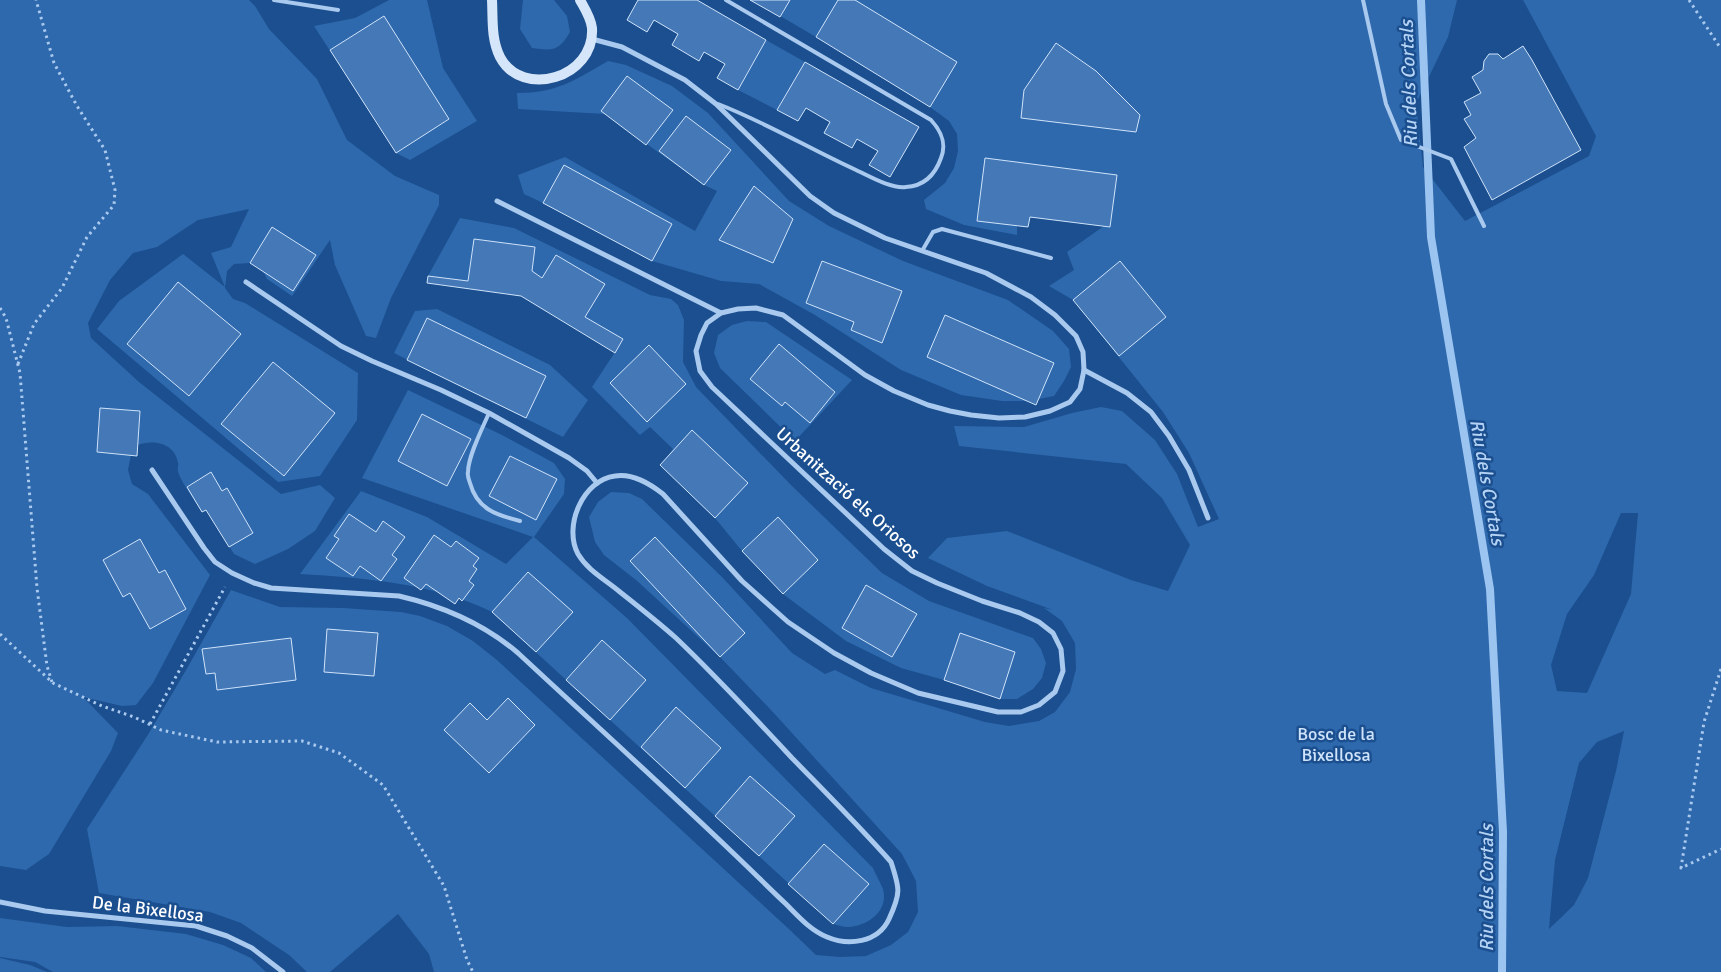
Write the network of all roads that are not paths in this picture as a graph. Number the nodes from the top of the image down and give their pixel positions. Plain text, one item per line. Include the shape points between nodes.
1 (274, 0) edge
2 (492, 0) edge
3 (580, 0) edge
4 (726, 0) edge
5 (1363, 0) edge
6 (338, 10) dead end
7 (592, 39) junction
8 (716, 104) junction
9 (497, 201) dead end
10 (1484, 226) dead end
11 (922, 251) junction
12 (1051, 258) dead end
13 (246, 282) dead end
14 (721, 313) junction
15 (1084, 370) junction
16 (489, 413) junction
17 (152, 470) dead end
18 (597, 483) junction
19 (1208, 518) dead end
20 (520, 521) dead end
21 (0, 902) edge
22 (283, 972) edge

1 - 6 lane
2 - 7 main road via 496,47 504,63 518,76 547,79 570,71 581,63
3 - 7 main road via 588,13
4 - 8 lane via 931,120 940,130 944,145 942,157 934,174 921,184 904,188 878,181
5 - 10 lane via 1386,104 1401,140 1451,159
7 - 8 street via 622,47 644,58 685,80
8 - 11 street via 810,196 834,213 885,238
9 - 14 street
11 - 12 lane via 933,232 942,229
11 - 15 street via 986,273 1032,297 1076,336 1083,352
13 - 16 street via 341,346
14 - 15 street via 756,308 783,315 865,375 894,391 950,412 1008,418 1050,412 1070,402 1080,388
14 - 18 street, Urbanització els Oriosos via 707,323 696,351 700,371 712,387 884,549 912,571 982,602 1020,613 1053,633 1061,649 1063,671 1055,692 1039,705 1021,712 998,712 918,693 892,682 834,653 788,622 742,581 686,517 651,485 627,476 614,476
15 - 19 street via 1127,393 1151,412 1189,470
16 - 18 street via 569,458
16 - 20 lane via 467,472 473,493 484,507 500,516
17 - 18 street via 204,548 215,562 232,573 271,588 399,596 416,600 454,614 502,640 808,926 840,942 856,942 873,936 886,926 897,902 898,884 891,862 714,676 646,612 594,573 578,554 573,533 575,517 588,492
21 - 22 street, De la Bixellosa via 46,911 196,926 252,948

